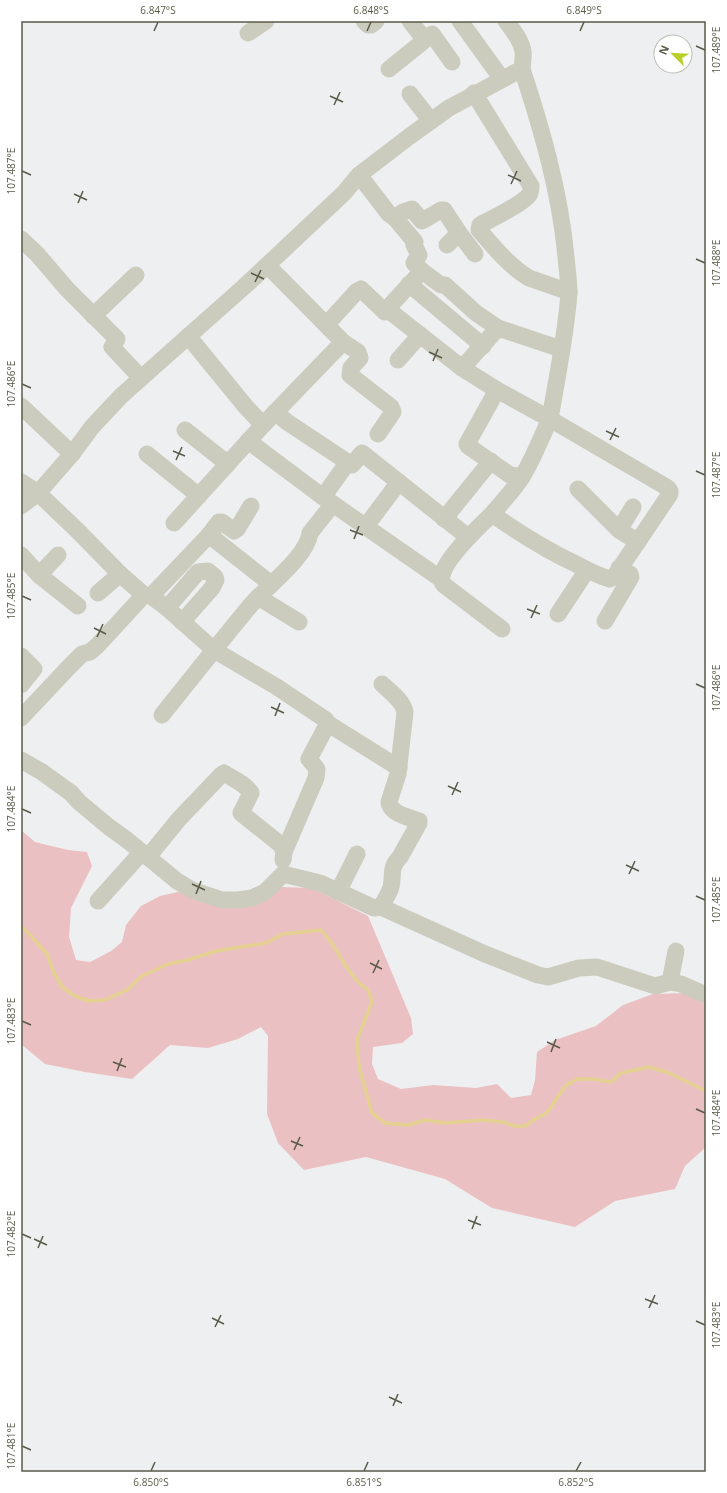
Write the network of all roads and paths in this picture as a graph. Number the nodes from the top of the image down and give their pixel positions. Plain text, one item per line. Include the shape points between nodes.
1 (266, 21) edge
2 (364, 21) edge
3 (376, 21) edge
4 (410, 21) edge
5 (506, 21) edge
6 (465, 23) edge
7 (248, 34) dead end
8 (434, 34) junction
9 (452, 62) dead end
10 (389, 69) dead end
11 (522, 69) junction
12 (502, 79) junction
13 (474, 93) junction
14 (410, 94) dead end
15 (431, 121) junction
16 (359, 175) junction
17 (395, 218) junction
18 (459, 234) junction
19 (21, 239) edge
20 (447, 245) dead end
21 (475, 254) dead end
22 (266, 265) junction
23 (422, 271) junction
24 (136, 276) dead end
25 (409, 284) junction
26 (569, 292) junction
27 (387, 309) junction
28 (94, 316) junction
29 (327, 324) junction
30 (498, 328) junction
31 (420, 335) junction
32 (188, 336) junction
33 (343, 342) junction
34 (483, 346) junction
35 (562, 349) junction
36 (398, 360) dead end
37 (462, 368) junction
38 (141, 378) junction
39 (497, 390) junction
40 (21, 406) edge
41 (276, 412) junction
42 (550, 419) junction
43 (263, 425) junction
44 (185, 430) dead end
45 (378, 434) dead end
46 (248, 442) junction
47 (72, 454) junction
48 (147, 454) dead end
49 (491, 461) junction
50 (348, 462) junction
51 (228, 464) junction
52 (522, 477) junction
53 (21, 482) edge
54 (400, 482) junction
55 (578, 489) dead end
56 (38, 493) junction
57 (199, 496) junction
58 (328, 501) junction
59 (21, 506) edge
60 (251, 506) dead end
61 (633, 507) dead end
62 (492, 514) junction
63 (444, 519) junction
64 (174, 522) dead end
65 (366, 526) junction
66 (619, 530) junction
67 (209, 535) junction
68 (468, 537) junction
69 (638, 542) junction
70 (21, 555) edge
71 (58, 555) dead end
72 (619, 568) junction
73 (587, 570) junction
74 (120, 574) junction
75 (40, 575) junction
76 (441, 579) junction
77 (271, 584) junction
78 (98, 593) dead end
79 (148, 595) junction
80 (258, 597) junction
81 (78, 606) dead end
82 (167, 608) junction
83 (558, 614) dead end
84 (605, 621) dead end
85 (182, 622) junction
86 (299, 622) dead end
87 (502, 629) dead end
88 (214, 650) junction
89 (21, 656) edge
90 (382, 684) dead end
91 (21, 685) edge
92 (162, 715) dead end
93 (21, 718) edge
94 (327, 723) junction
95 (21, 760) edge
96 (399, 768) junction
97 (284, 852) junction
98 (145, 854) junction
99 (357, 854) dead end
100 (282, 874) junction
101 (338, 892) junction
102 (98, 901) dead end
103 (381, 907) junction
104 (676, 951) dead end
105 (670, 982) junction
106 (706, 995) edge

1 - 7 street
2 - 3 street via 368,25
4 - 8 street
5 - 11 street via 522,46
6 - 12 street
8 - 9 street
8 - 10 street
11 - 12 street
11 - 26 street via 554,179 563,225
12 - 13 street
13 - 15 street
13 - 26 street via 532,189 523,200 480,225 479,230 504,258 523,274
14 - 15 street
15 - 16 street
16 - 17 street via 389,214
16 - 22 street via 344,193
17 - 18 street via 412,209 422,222 444,210
17 - 23 street via 416,242 414,245 419,255 414,263
18 - 20 street
18 - 21 street
19 - 28 street
22 - 29 street
22 - 32 street
23 - 25 street
23 - 30 street via 441,285 445,284 476,313
24 - 28 street
25 - 27 street
25 - 34 street
26 - 35 street
27 - 29 street via 385,312 361,289
27 - 31 street
28 - 38 street via 117,340 112,347
29 - 33 street
30 - 34 street
30 - 35 street
31 - 36 street
31 - 37 street
32 - 38 street
32 - 43 street
33 - 41 street
33 - 45 street via 360,354 360,358 351,368 350,375 393,412
34 - 37 street
35 - 42 street
37 - 39 street
38 - 47 street via 92,427
39 - 42 street
39 - 49 street via 467,444
40 - 47 street
41 - 43 street
41 - 50 street
42 - 52 street
42 - 69 street via 669,489 670,494
43 - 46 street
44 - 51 street
46 - 51 street
46 - 58 street
47 - 56 street
48 - 57 street
49 - 52 street via 510,475
49 - 63 street
50 - 54 street via 352,465 362,453
50 - 58 street
51 - 57 street
52 - 62 street
53 - 56 street
54 - 63 street
54 - 65 street
55 - 66 street
56 - 59 street
56 - 74 street
57 - 64 street
58 - 65 street
58 - 77 street via 305,546 284,573
60 - 67 street via 237,529 234,531 218,522
61 - 66 street
62 - 68 street
62 - 73 street via 520,534
63 - 68 street
65 - 76 street
66 - 69 street
67 - 77 street
67 - 79 street
68 - 76 street via 447,563
69 - 72 street
70 - 75 street
71 - 75 street
72 - 73 street via 610,579
72 - 84 street via 630,574 630,577
73 - 83 street
74 - 78 street
74 - 79 street
75 - 81 street
76 - 87 street via 444,585
77 - 80 street
79 - 82 street
79 - 93 street via 98,646 82,654
80 - 86 street
80 - 88 street
82 - 85 street
82 - 85 street via 198,572 208,571 215,577 212,588
85 - 88 street
88 - 92 street
88 - 94 street via 277,687
89 - 91 street via 34,669
90 - 96 street via 404,707
94 - 96 street
94 - 97 street via 309,759 317,769 316,778
95 - 98 street via 71,793
96 - 103 street via 390,806 392,810 419,823 395,862 391,888
97 - 98 street via 281,845 242,814 250,792 238,781 224,774
97 - 100 street
98 - 100 street via 182,885 222,900 238,900 265,892
98 - 102 street
99 - 101 street
100 - 101 street via 320,883
101 - 103 street via 374,908
103 - 105 street via 538,975 548,977 597,966 654,986
104 - 105 street
105 - 106 street

